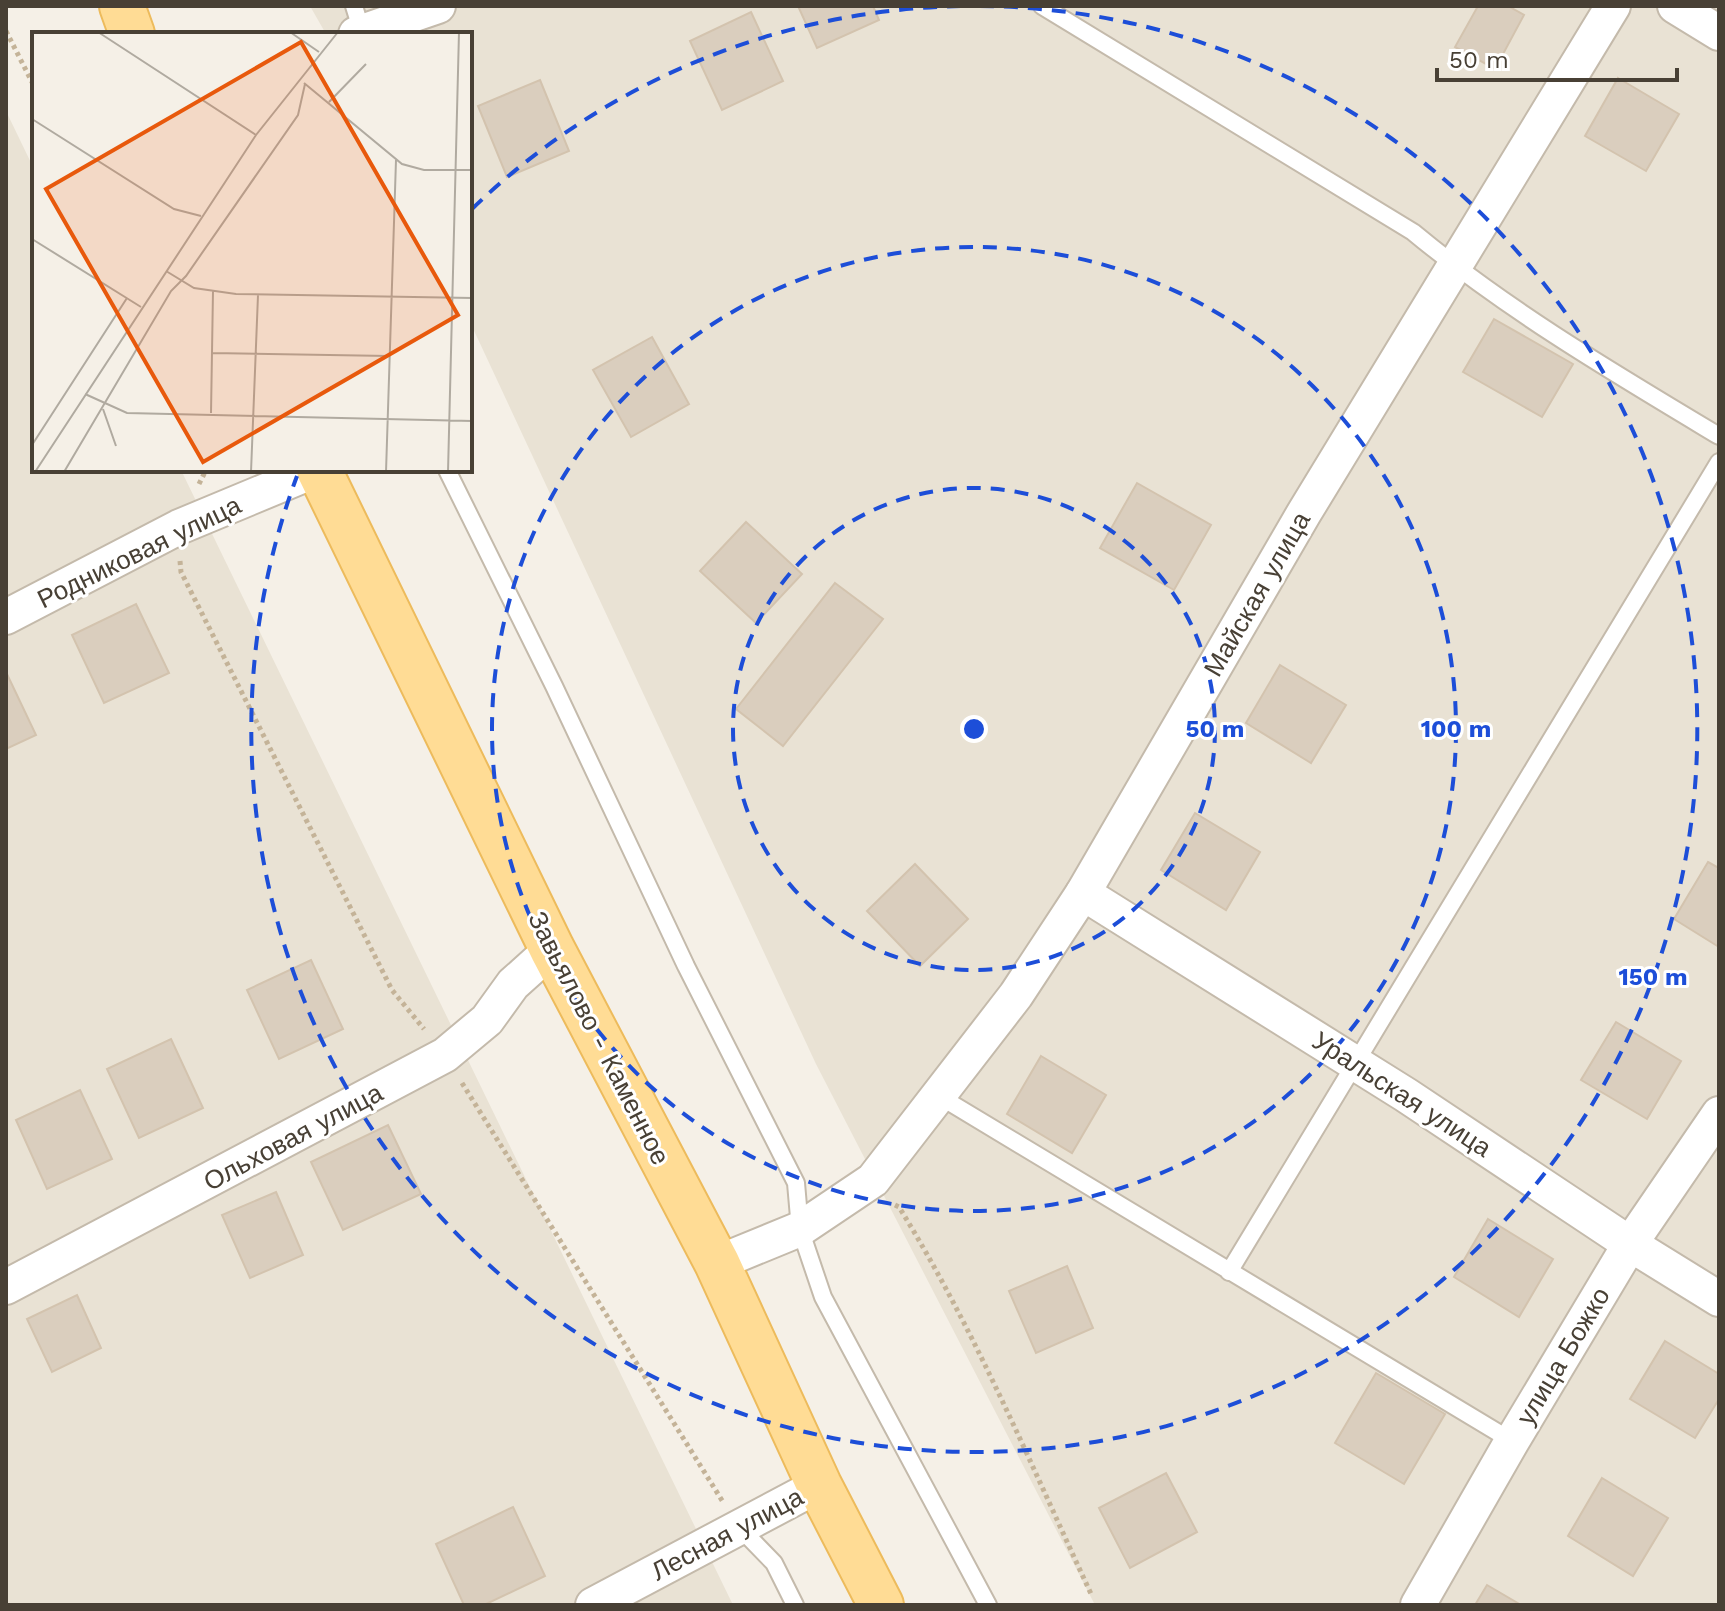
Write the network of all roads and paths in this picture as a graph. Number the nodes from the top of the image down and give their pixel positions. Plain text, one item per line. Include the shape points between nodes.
1 (122, 6) edge
2 (438, 6) edge
3 (1042, 6) edge
4 (1613, 6) edge
5 (1675, 6) edge
6 (357, 24) edge
7 (6, 31) edge
8 (131, 32) edge
9 (1719, 33) edge
10 (32, 82) edge
11 (1454, 266) junction
12 (1719, 436) edge
13 (1719, 462) edge
14 (205, 472) edge
15 (313, 472) edge
16 (319, 472) edge
17 (448, 472) edge
18 (179, 527) junction
19 (6, 617) edge
20 (1083, 893) junction
21 (552, 949) junction
22 (445, 1055) junction
23 (1357, 1064) junction
24 (939, 1096) junction
25 (1719, 1114) edge
26 (864, 1186) junction
27 (800, 1229) junction
28 (1630, 1244) junction
29 (717, 1263) junction
30 (1229, 1272) junction
31 (6, 1287) edge
32 (1719, 1299) edge
33 (1512, 1441) junction
34 (819, 1485) junction
35 (739, 1527) junction
36 (1092, 1596) dead end
37 (593, 1605) edge
38 (795, 1605) edge
39 (881, 1605) edge
40 (988, 1605) edge
41 (1418, 1605) edge

1 - 8 main road
2 - 6 street
3 - 11 lane via 1413,232
4 - 11 street, Майская улица
5 - 9 street
7 - 10 path
11 - 12 lane
11 - 20 street, Майская улица
13 - 23 lane
14 - 18 path
15 - 18 street, Родниковая улица
16 - 21 main road, Завьялово - Каменное
17 - 27 lane via 796,1183
18 - 19 street, Родниковая улица
18 - 22 path via 181,572 216,642 392,990
20 - 23 street, Уральская улица
20 - 24 street, Майская улица via 1016,995
21 - 22 street, Ольховая улица via 513,984 487,1020
21 - 29 main road, Завьялово - Каменное
22 - 31 street, Ольховая улица
22 - 35 path
23 - 28 street, Уральская улица
23 - 30 lane
24 - 26 street, Майская улица
24 - 30 lane
25 - 28 street, улица Божко
26 - 27 street, Майская улица
26 - 36 path via 899,1207 928,1255 976,1345
27 - 29 street, Майская улица
27 - 40 lane via 823,1297
28 - 32 street, Уральская улица
28 - 33 street, улица Божко
29 - 34 main road, Завьялово - Каменное
30 - 33 lane
33 - 41 street, улица Божко
34 - 35 street, Лесная улица
34 - 39 main road, Завьялово - Каменное
35 - 37 street, Лесная улица
35 - 38 lane via 774,1563

